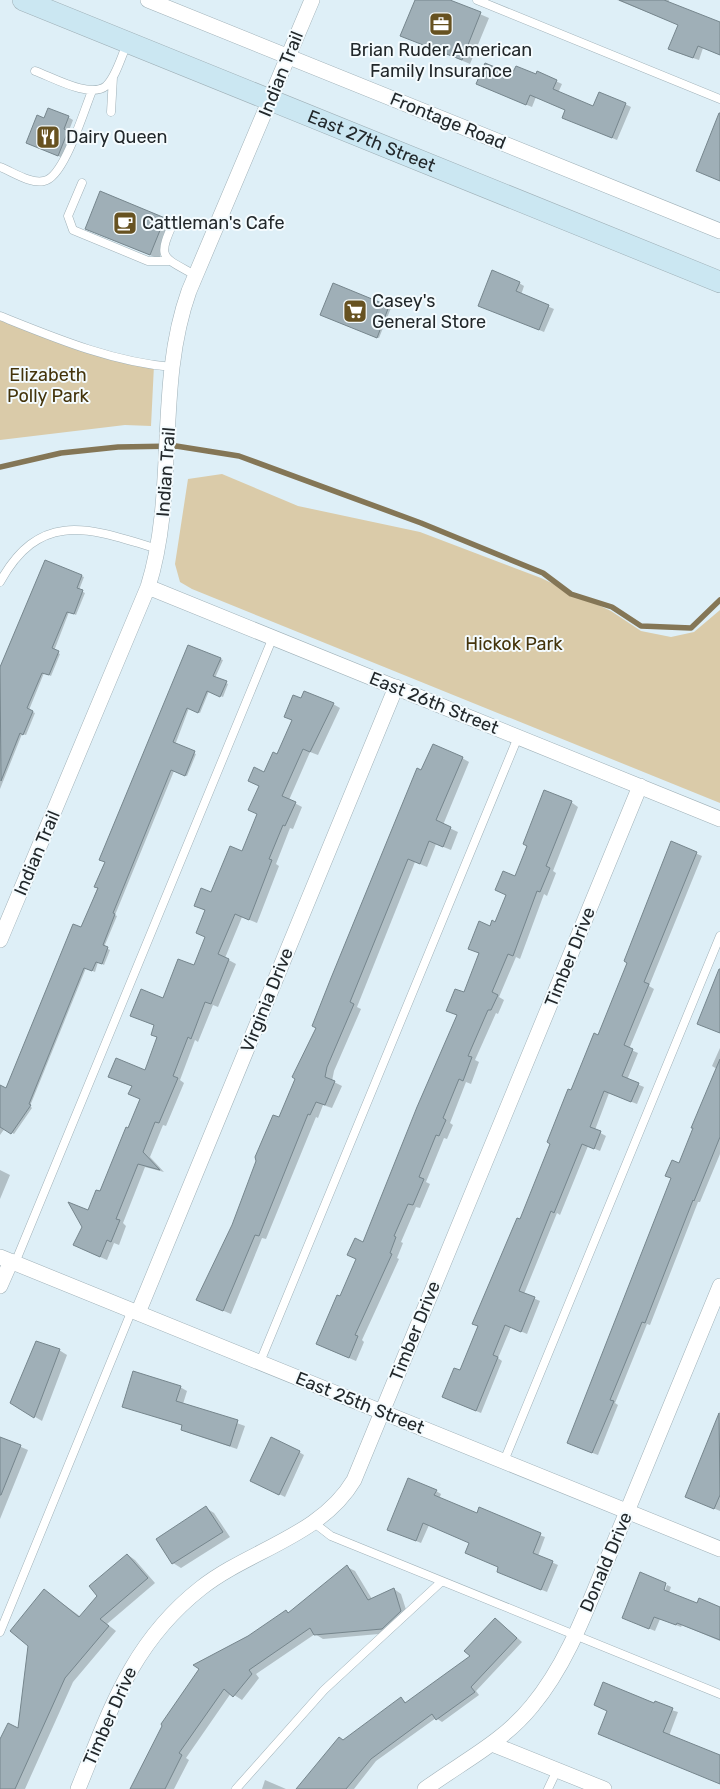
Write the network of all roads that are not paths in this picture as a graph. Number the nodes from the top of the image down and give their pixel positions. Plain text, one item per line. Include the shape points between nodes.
1 (23, 0) edge
2 (148, 0) edge
3 (312, 0) edge
4 (477, 0) edge
5 (128, 42) junction
6 (288, 57) junction
7 (35, 71) dead end
8 (113, 74) junction
9 (92, 91) junction
10 (720, 99) edge
11 (271, 100) junction
12 (111, 112) dead end
13 (0, 167) edge
14 (82, 184) dead end
15 (174, 221) dead end
16 (720, 232) edge
17 (170, 261) junction
18 (195, 275) junction
19 (720, 282) edge
20 (0, 316) edge
21 (172, 367) junction
22 (158, 549) junction
23 (0, 582) edge
24 (148, 587) junction
25 (272, 637) junction
26 (396, 688) junction
27 (518, 737) junction
28 (640, 786) junction
29 (720, 819) edge
30 (720, 936) edge
31 (0, 940) edge
32 (9, 1260) edge
33 (0, 1286) edge
34 (720, 1286) edge
35 (135, 1311) junction
36 (260, 1362) junction
37 (382, 1412) junction
38 (504, 1461) junction
39 (627, 1511) junction
40 (312, 1522) junction
41 (720, 1549) edge
42 (441, 1582) junction
43 (0, 1632) edge
44 (575, 1634) junction
45 (720, 1694) edge
46 (492, 1744) junction
47 (556, 1770) junction
48 (78, 1789) edge
49 (236, 1789) edge
50 (425, 1789) edge
51 (548, 1789) edge
52 (604, 1789) edge

1 - 5 main road, East 27th Street
2 - 6 street, Frontage Road
3 - 6 street, Indian Trail
4 - 10 lane
5 - 8 lane
5 - 11 main road, East 27th Street
6 - 11 street, Indian Trail
6 - 16 street, Frontage Road
7 - 9 lane
8 - 9 lane via 105,87
8 - 12 lane
9 - 13 lane via 61,167 52,178 43,182 33,181
11 - 18 street, Indian Trail
11 - 19 main road, East 27th Street
14 - 17 lane via 68,216 73,230 148,261
15 - 17 lane via 162,247
17 - 18 lane
18 - 21 street, Indian Trail via 178,323
20 - 21 lane via 103,354 142,364
21 - 22 street, Indian Trail
22 - 23 lane via 94,531 63,530 28,545
22 - 24 street, Indian Trail
24 - 25 street, East 26th Street
24 - 31 street, Indian Trail
25 - 26 street, East 26th Street
25 - 32 lane
26 - 27 street, East 26th Street
26 - 35 street, Virginia Drive
27 - 28 street, East 26th Street
27 - 36 lane
28 - 29 street, East 26th Street
28 - 37 street, Timber Drive
30 - 38 lane
32 - 33 street
32 - 35 street, East 25th Street
34 - 39 street, Donald Drive
35 - 36 street, East 25th Street
35 - 43 lane
36 - 37 street, East 25th Street
37 - 38 street, East 25th Street
37 - 40 street, Timber Drive via 346,1493
38 - 39 street, East 25th Street
39 - 41 street, East 25th Street
39 - 44 street, Donald Drive
40 - 42 lane via 330,1536
40 - 48 street, Timber Drive via 202,1587 176,1610 124,1678
42 - 44 lane
42 - 49 lane via 324,1690
44 - 45 lane
44 - 46 street, Donald Drive via 560,1667 542,1693
46 - 47 street
46 - 50 street, Donald Drive
47 - 51 lane
47 - 52 street

